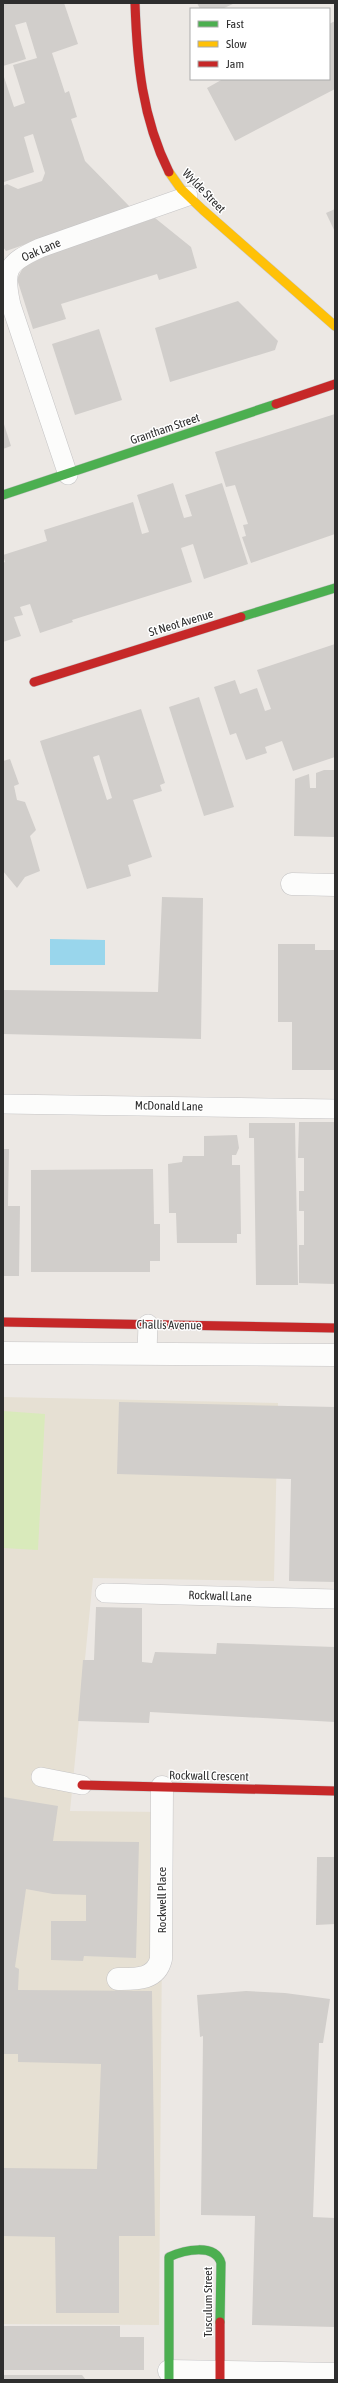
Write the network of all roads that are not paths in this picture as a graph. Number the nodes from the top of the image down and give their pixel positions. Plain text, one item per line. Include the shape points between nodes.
1 (135, 3) edge
2 (188, 196) junction
3 (335, 326) edge
4 (335, 384) edge
5 (68, 475) junction
6 (3, 495) edge
7 (335, 588) edge
8 (34, 682) dead end
9 (292, 884) dead end
10 (335, 885) edge
11 (3, 1104) edge
12 (335, 1109) edge
13 (3, 1322) edge
14 (148, 1324) junction
15 (335, 1328) edge
16 (147, 1352) junction
17 (3, 1353) edge
18 (335, 1355) edge
19 (105, 1593) dead end
20 (335, 1600) edge
21 (41, 1777) dead end
22 (82, 1785) joint
23 (162, 1787) junction
24 (335, 1791) edge
25 (118, 1979) dead end
26 (335, 2374) edge
27 (169, 2376) edge
28 (220, 2376) edge

1 - 2 street, Wylde Street via 140,91 159,151 171,174
2 - 3 street, Wylde Street
2 - 5 lane, Oak Lane via 40,248 20,257 12,265 6,281 11,305
4 - 5 street, Grantham Street
5 - 6 street, Grantham Street
7 - 8 street, St Neot Avenue
9 - 10 street
11 - 12 lane, McDonald Lane
13 - 14 street, Challis Avenue
14 - 15 street, Challis Avenue
14 - 16 lane
16 - 17 street
16 - 18 street
19 - 20 lane, Rockwall Lane
21 - 22 lane
22 - 23 street, Rockwall Crescent
23 - 24 street, Rockwall Crescent
23 - 25 street, Rockwell Place via 161,1959 159,1967 146,1977
26 - 28 street
27 - 28 street
27 - 28 street, Tusculum Street via 169,2257 181,2251 213,2251 219,2256

